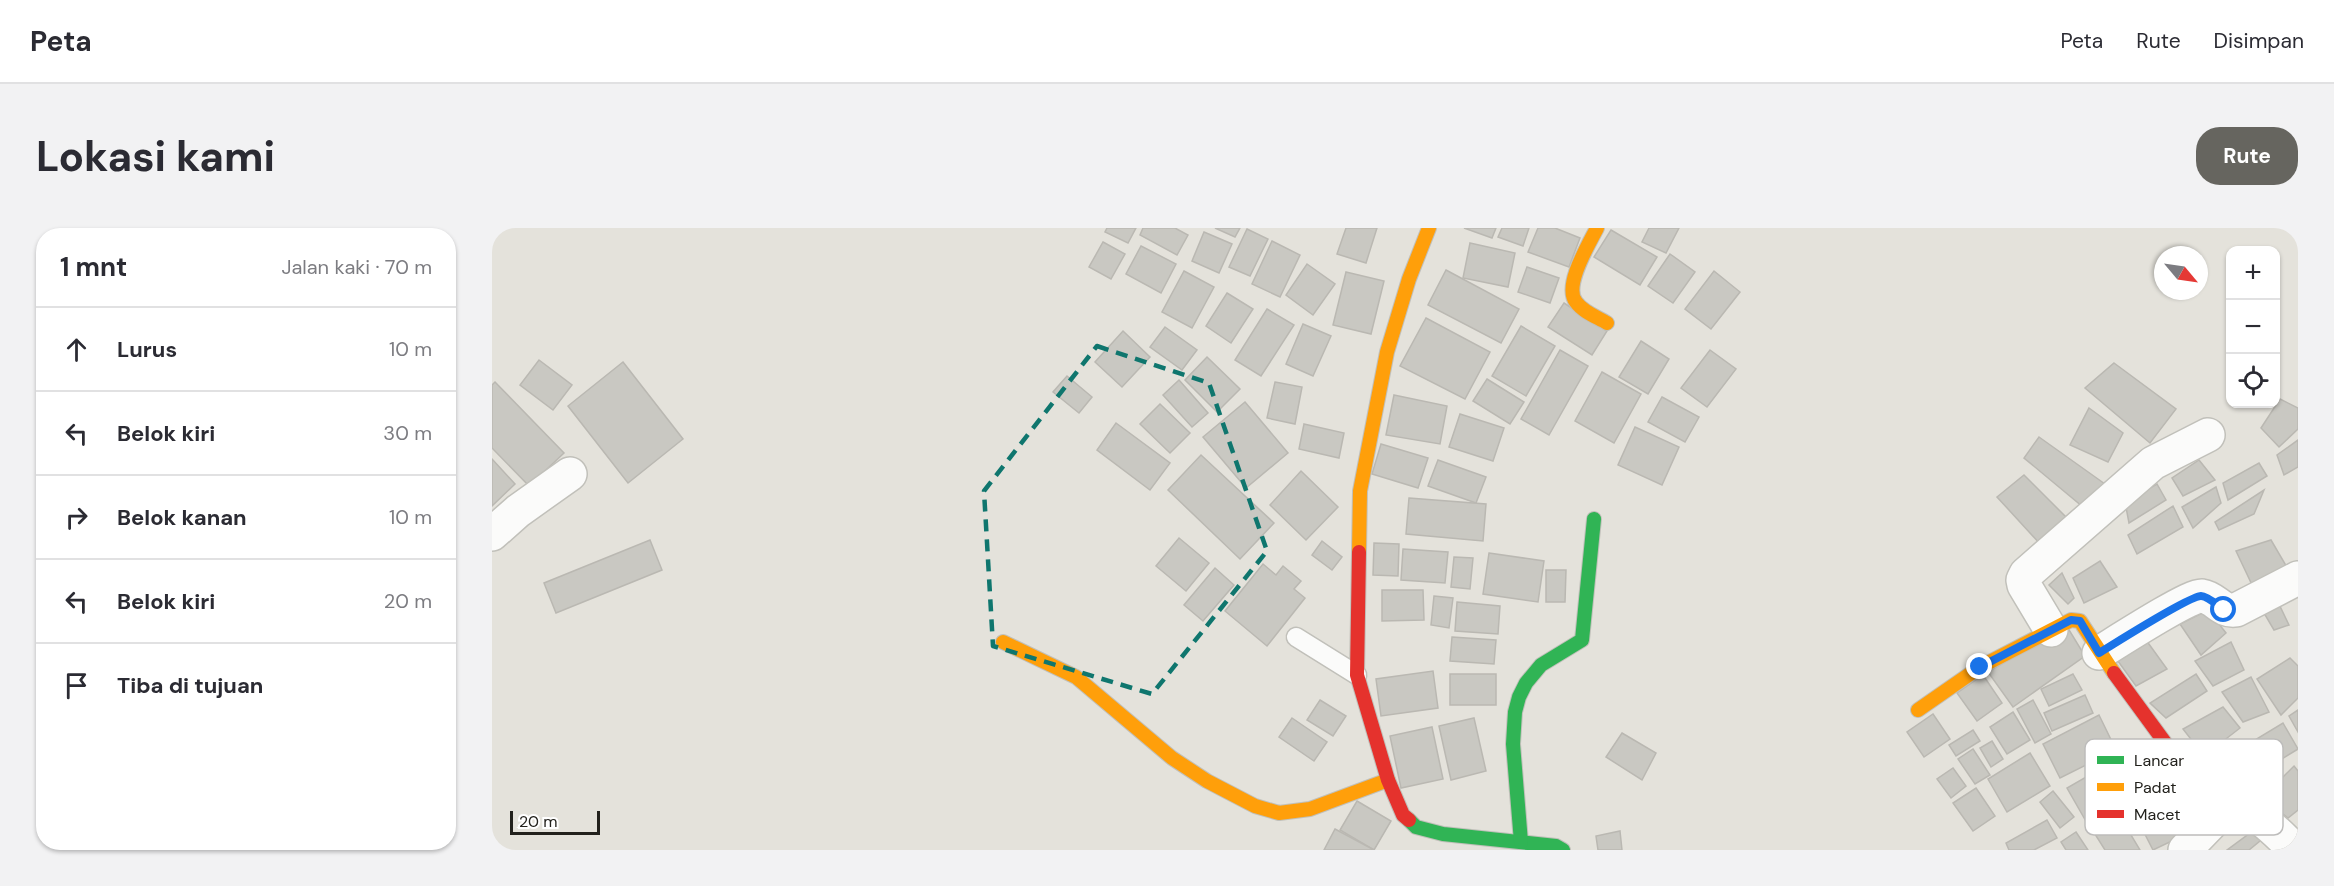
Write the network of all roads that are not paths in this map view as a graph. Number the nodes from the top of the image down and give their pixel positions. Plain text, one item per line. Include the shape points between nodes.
1 (1429, 228) edge
2 (1597, 228) edge
3 (1607, 323) dead end
4 (2208, 435) dead end
5 (570, 474) dead end
6 (1594, 519) dead end
7 (492, 534) edge
8 (2298, 578) edge
9 (2051, 630) junction
10 (1296, 637) dead end
11 (1003, 642) dead end
12 (2099, 653) junction
13 (1357, 675) junction
14 (1918, 710) dead end
15 (2162, 739) edge
16 (1388, 780) junction
17 (2200, 835) edge
18 (2278, 835) edge
19 (1521, 842) junction
20 (1563, 850) edge
21 (2185, 850) edge
22 (2295, 850) edge

1 - 13 street via 1387,352 1360,491
2 - 3 street via 1572,289 1579,305
4 - 9 street via 2153,462 2026,574 2024,585
5 - 7 street
6 - 19 street via 1582,640 1534,672 1515,712 1512,750
8 - 12 street via 2236,610 2224,610 2198,596
9 - 12 street via 2071,620 2080,621
9 - 14 street via 1980,667
10 - 13 lane
11 - 16 street via 1076,677 1172,758 1255,806 1279,813 1310,809
12 - 15 street
13 - 16 street
16 - 19 street via 1403,815 1416,827 1443,834
17 - 21 street
18 - 22 street
19 - 20 street

